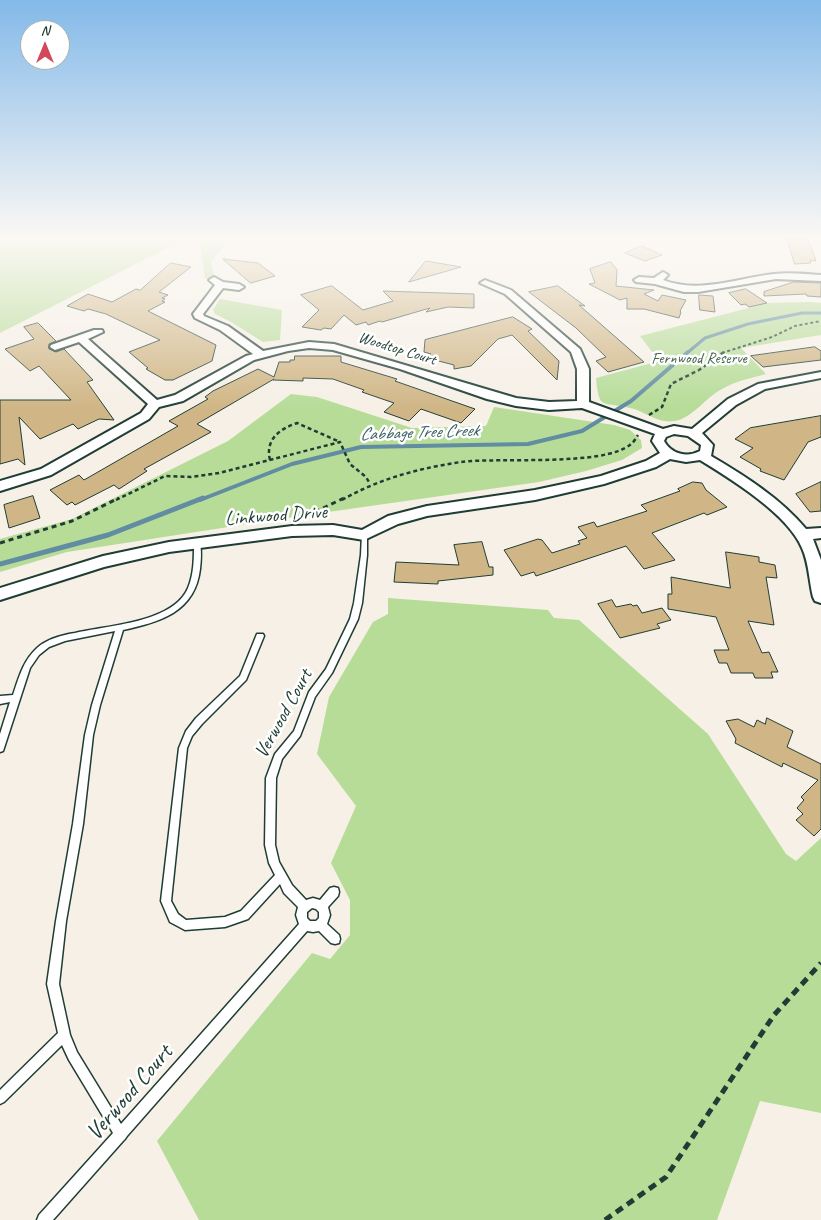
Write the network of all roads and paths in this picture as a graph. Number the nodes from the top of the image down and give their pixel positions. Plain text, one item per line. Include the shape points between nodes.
1 (209, 295) edge
2 (511, 295) edge
3 (821, 321) edge
4 (98, 332) dead end
5 (80, 338) junction
6 (55, 347) dead end
7 (260, 354) junction
8 (821, 375) edge
9 (155, 404) junction
10 (583, 404) junction
11 (604, 411) joint
12 (646, 416) dead end
13 (625, 418) joint
14 (636, 432) dead end
15 (663, 433) junction
16 (694, 433) junction
17 (341, 444) junction
18 (669, 454) junction
19 (702, 456) junction
20 (270, 460) junction
21 (370, 484) junction
22 (0, 486) edge
23 (302, 517) dead end
24 (821, 533) edge
25 (803, 535) junction
26 (364, 536) junction
27 (0, 542) edge
28 (198, 543) junction
29 (0, 594) edge
30 (821, 597) edge
31 (120, 628) junction
32 (260, 636) dead end
33 (16, 698) junction
34 (0, 700) edge
35 (0, 748) edge
36 (280, 877) junction
37 (334, 892) dead end
38 (322, 906) junction
39 (305, 907) junction
40 (320, 924) junction
41 (305, 925) junction
42 (335, 939) dead end
43 (821, 963) edge
44 (64, 1035) junction
45 (0, 1098) edge
46 (121, 1135) junction
47 (44, 1220) edge
48 (605, 1220) edge

1 - 7 street via 198,314 200,318 224,328
2 - 10 street via 576,351 583,369
3 - 12 path via 795,326 724,352 671,384 665,407
4 - 5 street
5 - 6 street
5 - 9 street
7 - 9 street, Woodtop Court via 179,398
7 - 10 street, Woodtop Court via 310,345 334,347 491,396 549,406
8 - 16 street via 762,386 732,402
9 - 22 street, Woodtop Court via 145,416 46,472
10 - 11 street, Woodtop Court
11 - 13 street, Woodtop Court
13 - 15 street, Woodtop Court
14 - 21 path via 637,439 631,444 607,453 562,460 481,460 448,464
15 - 16 street via 680,430
15 - 18 street via 658,441
16 - 19 street via 707,444 706,453
17 - 20 path
17 - 20 path via 297,423 272,437 267,454
17 - 21 path via 345,457 369,479
18 - 19 street via 690,458
18 - 26 street via 651,464 604,480 427,512 393,520
19 - 25 street via 741,480
20 - 27 path via 219,473 165,476 72,521
21 - 23 path
24 - 25 street
25 - 30 street via 810,548
26 - 28 street, Linkwood Drive via 333,530 292,531
26 - 36 lane, Verwood Court via 354,619 329,671 312,695 297,734 278,756 271,778 270,845
28 - 29 street, Linkwood Drive via 103,562
28 - 31 lane via 195,577 188,596 169,613
31 - 33 lane via 59,640 41,649 26,667
31 - 44 lane via 91,728 60,921 54,984
32 - 36 lane via 242,678 199,721 183,748 166,901 174,918 185,925 224,922 244,915
33 - 34 lane
33 - 35 lane
36 - 39 lane, Verwood Court
37 - 38 lane
38 - 39 lane via 315,903
38 - 40 lane via 324,917
39 - 41 lane via 301,918
40 - 41 lane
40 - 42 lane
41 - 46 lane, Verwood Court
43 - 48 path via 774,1015 666,1177
44 - 45 lane
44 - 46 lane via 73,1056
46 - 47 lane, Verwood Court

